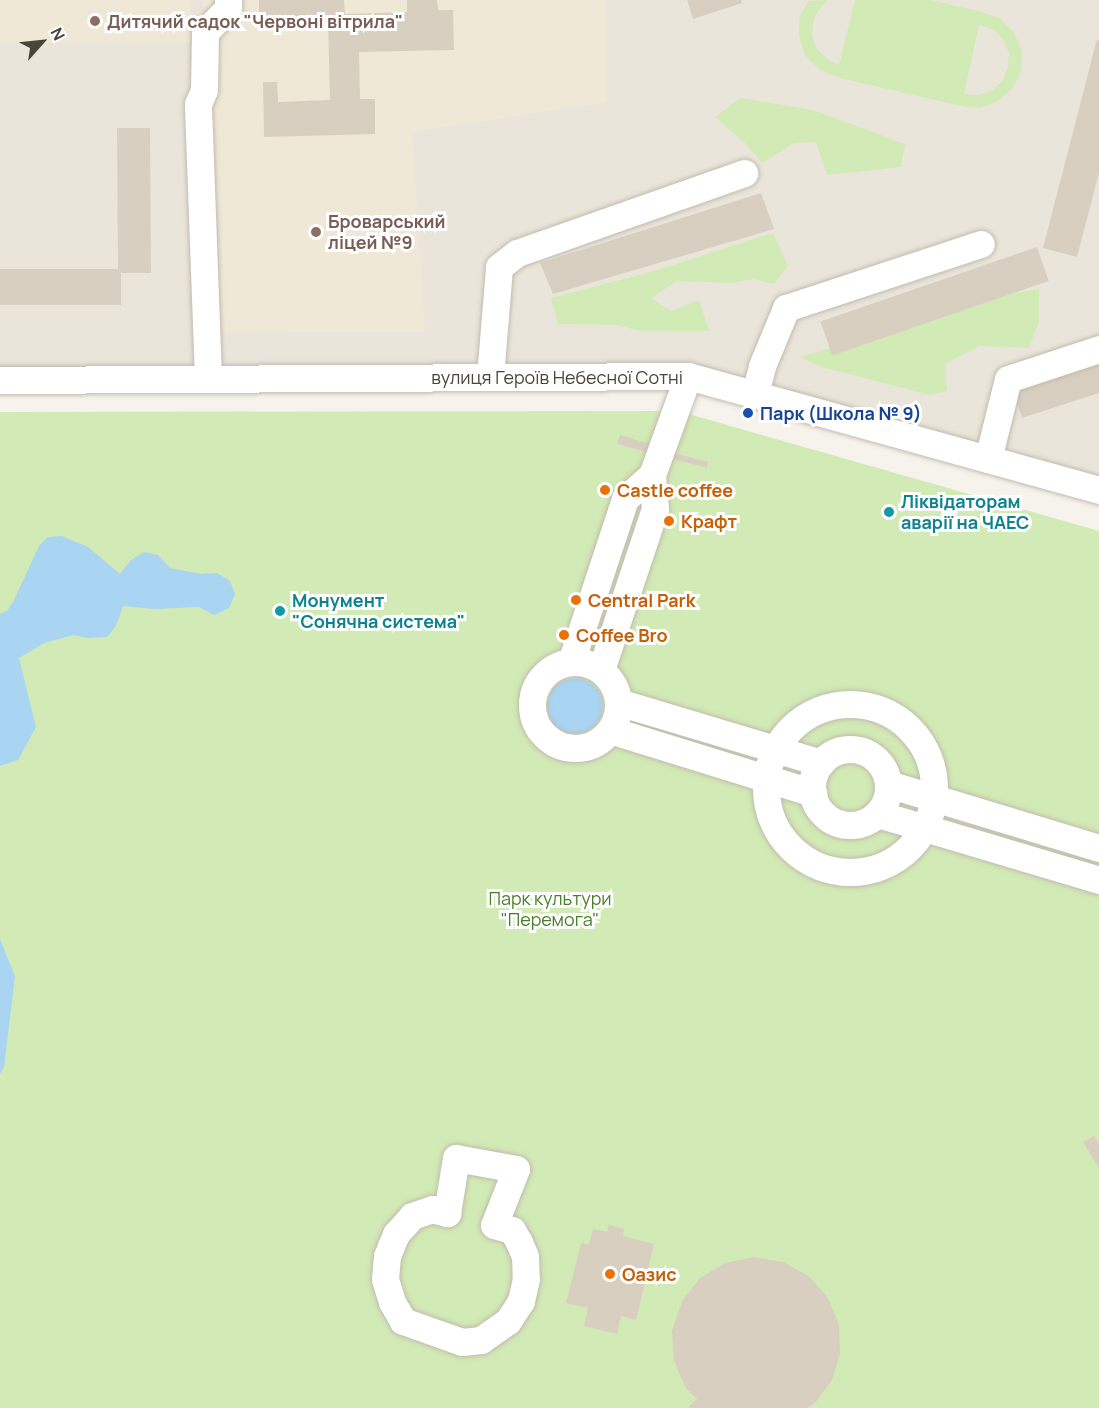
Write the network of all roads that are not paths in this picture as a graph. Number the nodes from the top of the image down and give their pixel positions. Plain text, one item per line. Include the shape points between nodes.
1 (228, 0) edge
2 (744, 173) dead end
3 (981, 244) dead end
4 (1099, 349) edge
5 (688, 376) junction
6 (490, 377) junction
7 (208, 379) junction
8 (0, 380) edge
9 (755, 393) junction
10 (988, 459) junction
11 (651, 475) junction
12 (1099, 490) edge
13 (571, 662) junction
14 (601, 670) junction
15 (618, 702) junction
16 (610, 730) junction
17 (775, 750) junction
18 (821, 763) junction
19 (766, 779) junction
20 (888, 784) junction
21 (813, 793) junction
22 (934, 798) junction
23 (878, 814) junction
24 (925, 828) junction
25 (1099, 848) edge
26 (1099, 880) edge
27 (432, 1209) joint

1 - 7 street via 228,8 205,32 204,90 198,104
2 - 6 street via 517,253 508,260 500,267
3 - 9 street via 786,308
4 - 10 street via 1008,379
5 - 6 street, вулиця Героїв Небесної Сотні
5 - 9 street, вулиця Героїв Небесної Сотні
5 - 11 street
6 - 7 street, вулиця Героїв Небесної Сотні
7 - 8 street, вулиця Героїв Небесної Сотні
9 - 10 street, вулиця Героїв Небесної Сотні
10 - 12 street, вулиця Героїв Небесної Сотні
11 - 13 street via 626,499
11 - 14 street via 655,509
13 - 14 street
13 - 16 street via 548,672 536,688 532,709 540,729 556,744 577,748 598,742
14 - 15 street via 614,686
15 - 16 street via 618,713
15 - 17 street
16 - 19 street
17 - 18 street
17 - 19 street
17 - 22 street via 794,724 818,710 845,703 873,706 898,718 918,737 931,763
18 - 20 street via 844,750 864,752 880,764
18 - 21 street
19 - 21 street
19 - 24 street via 767,805 778,832 798,854 824,868 853,873 882,867 907,851
20 - 22 street
20 - 23 street via 887,799
21 - 23 street via 821,812 841,825 858,825
22 - 24 street
22 - 25 street
23 - 24 street
24 - 26 street
27 - 27 street via 412,1216 387,1256 386,1279 392,1302 403,1321 462,1342 481,1340 508,1321 520,1301 526,1279 525,1256 512,1230 494,1225 516,1169 456,1158 447,1213

